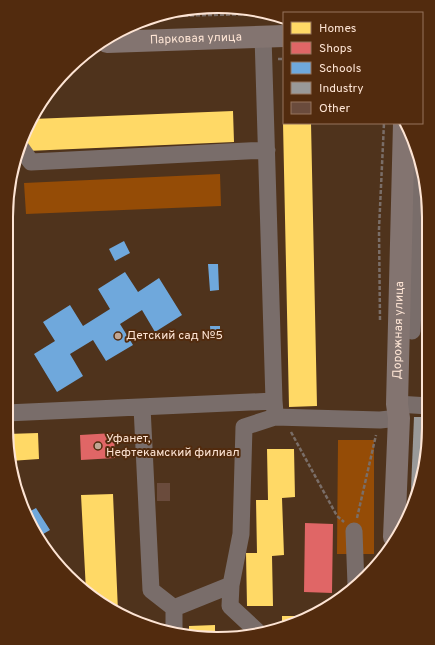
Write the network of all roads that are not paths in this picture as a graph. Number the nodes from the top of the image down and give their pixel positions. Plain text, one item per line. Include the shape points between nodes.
1 (263, 36) junction
2 (283, 36) edge
3 (112, 42) edge
4 (404, 134) edge
5 (267, 150) junction
6 (24, 152) edge
7 (418, 180) edge
8 (405, 329) edge
9 (142, 407) junction
10 (422, 408) edge
11 (275, 409) junction
12 (13, 413) edge
13 (392, 414) junction
14 (354, 531) road end
15 (394, 532) edge
16 (360, 573) edge
17 (231, 585) junction
18 (174, 608) junction
19 (174, 627) edge
20 (253, 629) edge

1 - 2 main road, Парковая улица
1 - 3 main road, Парковая улица
1 - 5 lane
4 - 8 main road, Дорожная улица
5 - 6 lane via 31,162
5 - 11 lane
7 - 8 lane
8 - 13 main road, Дорожная улица
9 - 11 lane
9 - 12 lane
9 - 18 lane via 151,590
10 - 13 lane
11 - 13 lane
11 - 17 lane via 244,427 241,534
13 - 15 main road, Дорожная улица
14 - 16 lane
17 - 18 lane
17 - 20 lane via 230,606
18 - 19 lane

